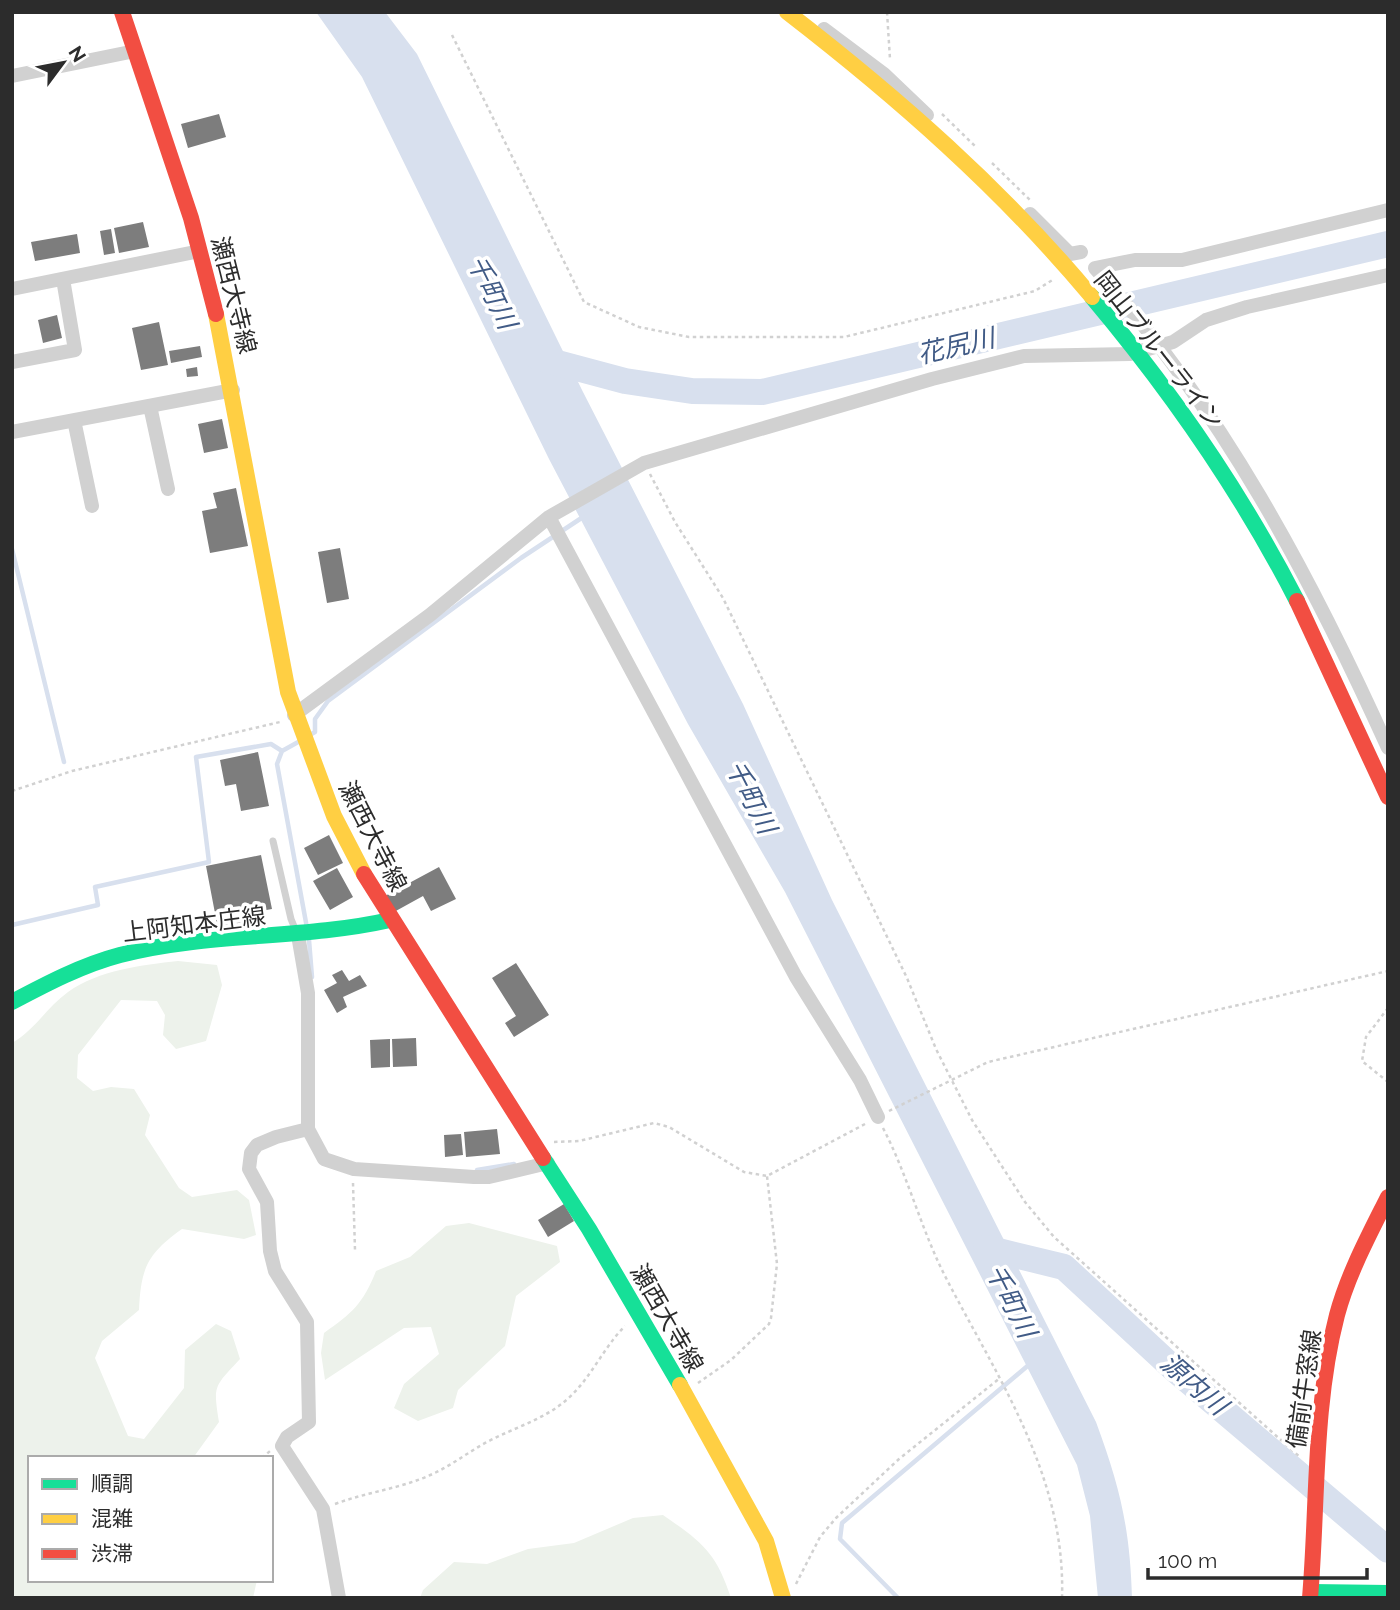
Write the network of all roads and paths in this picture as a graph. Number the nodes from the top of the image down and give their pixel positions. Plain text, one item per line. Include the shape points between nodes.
1 (122, 12) edge
2 (787, 12) edge
3 (802, 12) edge
4 (887, 12) edge
5 (452, 35) dead end
6 (135, 51) junction
7 (890, 66) dead end
8 (12, 76) edge
9 (1388, 210) edge
10 (200, 251) junction
11 (1081, 251) dead end
12 (1062, 271) dead end
13 (1388, 275) edge
14 (63, 279) junction
15 (12, 289) edge
16 (1155, 343) junction
17 (12, 362) edge
18 (233, 390) junction
19 (150, 406) junction
20 (75, 420) junction
21 (12, 432) edge
22 (640, 466) junction
23 (168, 489) dead end
24 (92, 506) dead end
25 (549, 517) junction
26 (295, 720) junction
27 (1388, 748) edge
28 (12, 791) edge
29 (1388, 797) edge
30 (273, 841) dead end
31 (390, 919) junction
32 (305, 934) junction
33 (1388, 971) edge
34 (12, 1002) edge
35 (1388, 1008) edge
36 (952, 1078) junction
37 (1388, 1082) edge
38 (879, 1116) junction
39 (308, 1129) junction
40 (537, 1146) junction
41 (548, 1163) junction
42 (354, 1169) junction
43 (767, 1176) junction
44 (1388, 1196) edge
45 (355, 1250) dead end
46 (639, 1313) junction
47 (1001, 1379) junction
48 (684, 1392) junction
49 (1316, 1469) junction
50 (323, 1509) junction
51 (1386, 1593) edge
52 (1310, 1595) edge
53 (783, 1597) edge
54 (339, 1598) edge
55 (1062, 1598) edge

1 - 6 main road, 瀬西大寺線
2 - 29 main road, 岡山ブルーライン via 959,156 1058,258 1144,362 1219,467 1289,583 1348,701
3 - 11 street via 884,74 1070,254
4 - 7 path
5 - 12 path via 584,302 639,327 689,337 844,337 1035,291
6 - 8 street
6 - 10 main road, 瀬西大寺線
9 - 16 street via 1182,260 1135,260 1095,268
10 - 14 street
10 - 18 main road, 瀬西大寺線
13 - 16 street via 1247,307 1206,320 1173,342
14 - 15 street
14 - 17 street via 75,350
16 - 22 street via 1096,357 1024,356
16 - 27 street via 1220,433 1290,545
18 - 19 street
18 - 26 main road, 瀬西大寺線
19 - 20 street
19 - 23 street
20 - 21 street
20 - 24 street
22 - 25 street
22 - 36 path via 723,598
25 - 26 street
25 - 38 street via 796,977
26 - 28 path via 72,771
26 - 31 main road, 瀬西大寺線 via 334,816
30 - 32 lane via 291,919
31 - 32 main road, 上阿知本庄線
31 - 40 main road, 瀬西大寺線
32 - 34 main road, 上阿知本庄線 via 184,944 122,955 60,977
32 - 39 street
33 - 36 path via 988,1062
35 - 37 path via 1366,1037 1362,1061
36 - 38 path
36 - 49 path via 987,1147 1054,1237
38 - 43 path
38 - 47 path via 943,1273
39 - 42 street via 324,1158
39 - 50 street via 257,1145 249,1169 267,1202 275,1271 307,1322 310,1336 309,1422 282,1446
40 - 41 main road, 瀬西大寺線
40 - 43 path via 654,1123 669,1127 744,1172
41 - 42 street via 489,1177
41 - 46 main road, 瀬西大寺線
42 - 45 path
43 - 48 path via 777,1264 769,1324 731,1360
44 - 49 main road, 備前牛窓線 via 1338,1314 1325,1377
46 - 48 main road, 瀬西大寺線
46 - 50 path via 580,1386 545,1416 490,1440 454,1465 424,1478
47 - 53 path via 900,1459 836,1518 820,1537 796,1585
47 - 55 path via 1046,1483 1058,1529
48 - 53 main road, 瀬西大寺線 via 760,1529
49 - 52 main road, 備前牛窓線
50 - 54 street
51 - 52 main road

